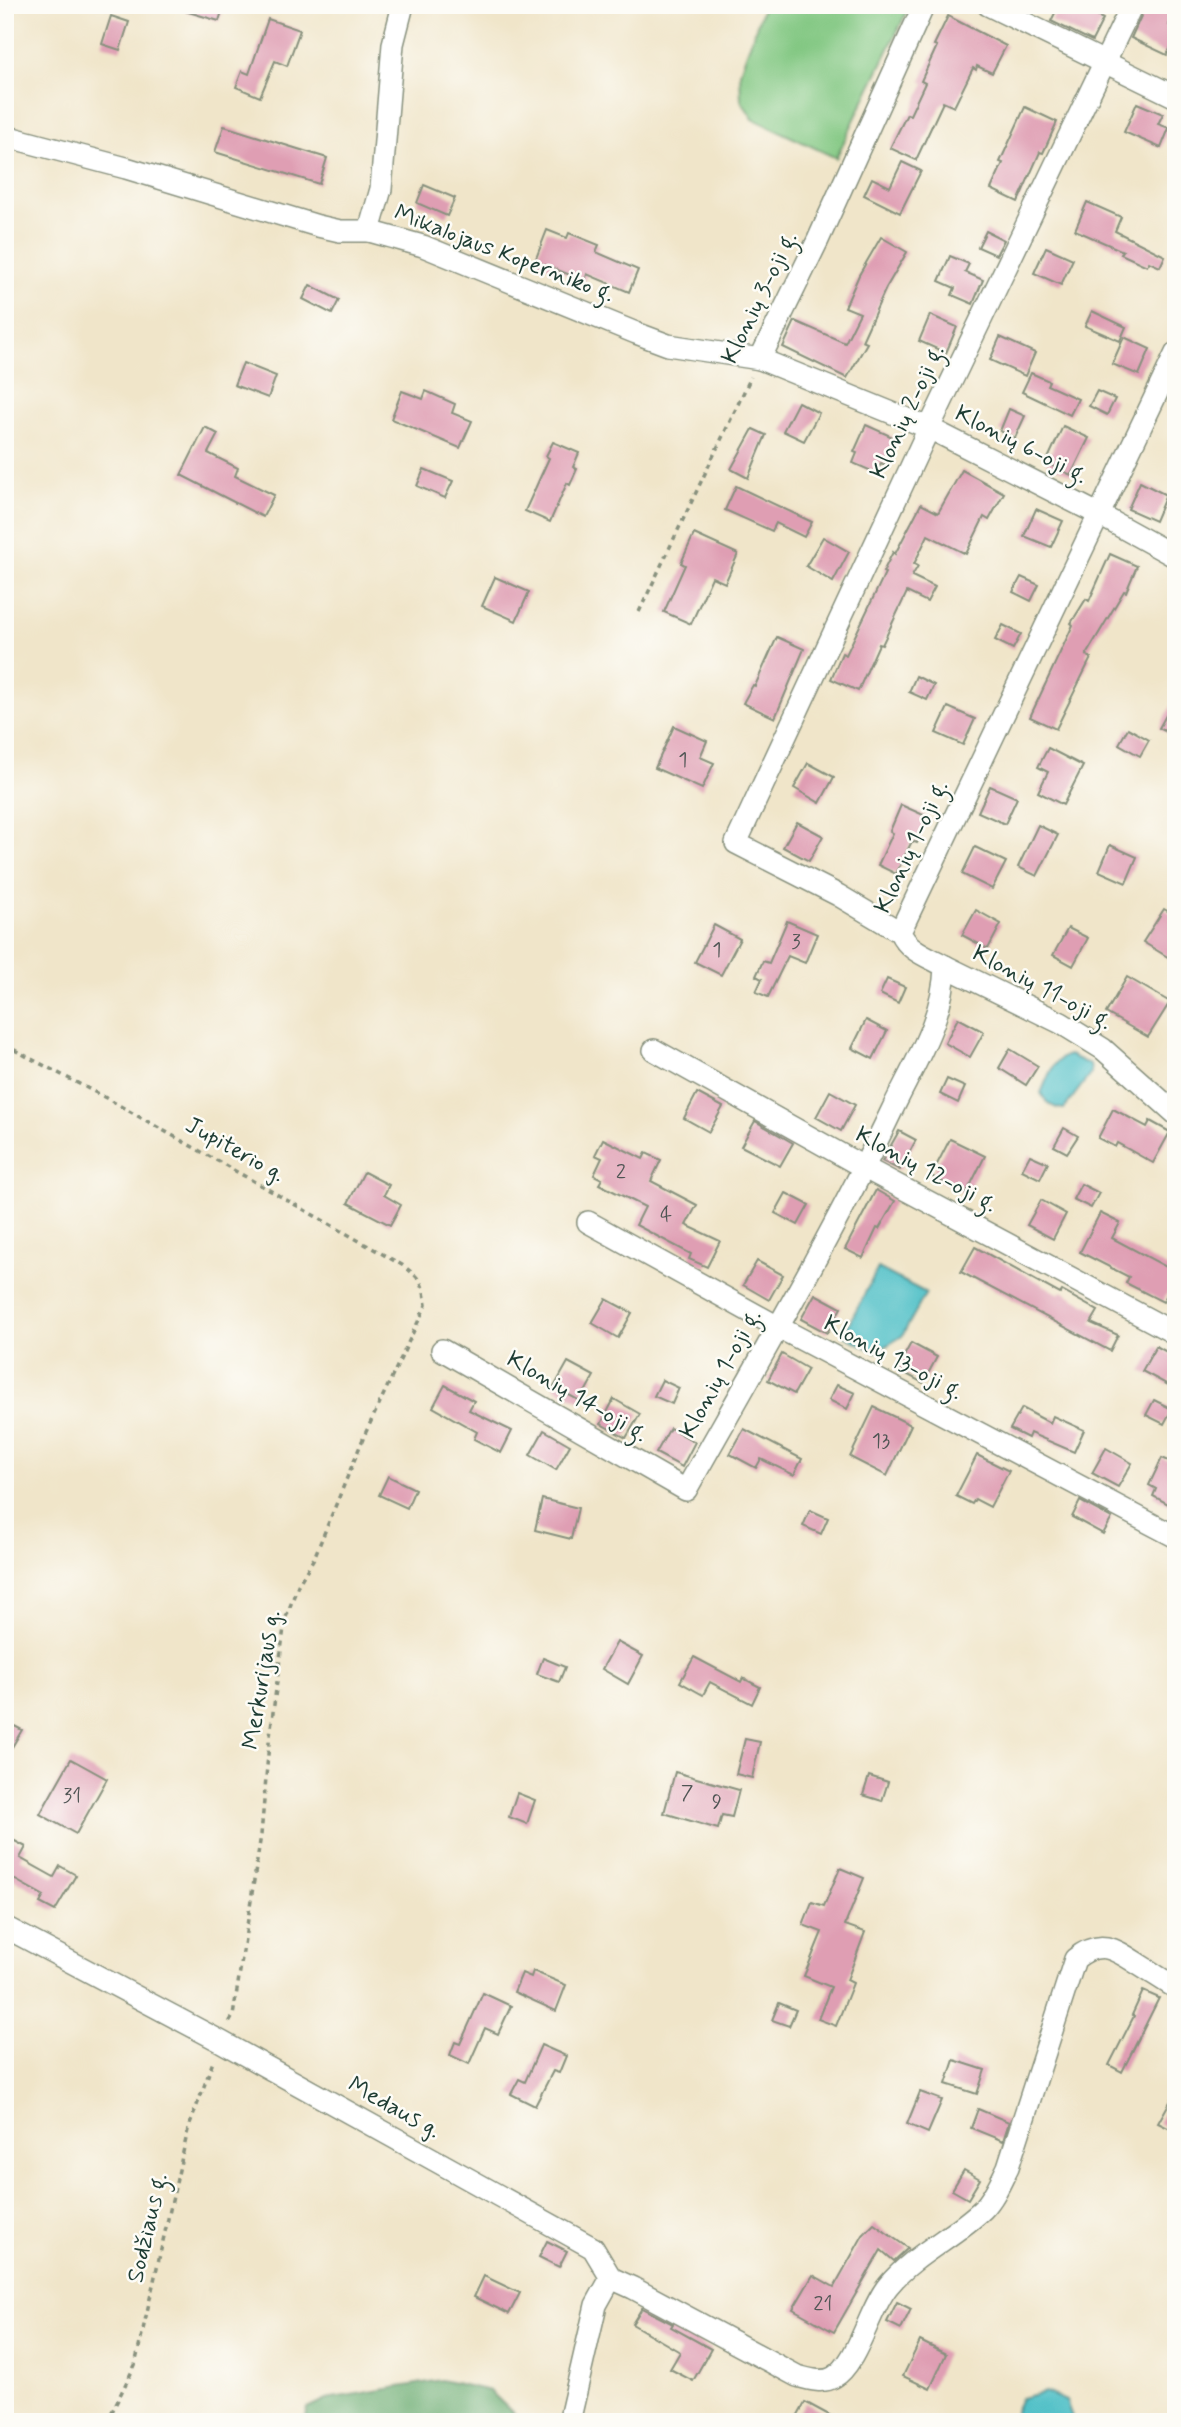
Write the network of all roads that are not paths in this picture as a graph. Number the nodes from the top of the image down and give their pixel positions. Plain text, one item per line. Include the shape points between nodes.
1 (403, 5) edge
2 (924, 5) edge
3 (988, 5) edge
4 (1132, 5) edge
5 (1104, 64) junction
6 (1176, 97) edge
7 (5, 136) edge
8 (369, 231) junction
9 (1176, 353) edge
10 (760, 359) junction
11 (929, 428) junction
12 (1098, 514) junction
13 (1176, 557) edge
14 (900, 932) junction
15 (945, 966) junction
16 (654, 1050) dead end
17 (1176, 1114) edge
18 (864, 1168) junction
19 (588, 1222) dead end
20 (778, 1326) junction
21 (1176, 1334) edge
22 (442, 1350) dead end
23 (686, 1490) joint
24 (1176, 1537) edge
25 (5, 1927) edge
26 (1176, 1987) edge
27 (611, 2278) junction
28 (569, 2422) edge

1 - 8 street, Mikalojaus Koperniko g. via 393,44 381,189
2 - 10 street, Klonių 3-oji g.
3 - 5 street
4 - 5 street, Klonių 2-oji g.
5 - 6 street
5 - 11 street, Klonių 2-oji g.
7 - 8 street via 329,229
8 - 10 street, Mikalojaus Koperniko g. via 423,246 668,345
9 - 12 street, Klonių 1-oji g.
10 - 11 street, Klonių 6-oji g.
11 - 12 street, Klonių 6-oji g.
11 - 14 street, Klonių 2-oji g. via 736,843
12 - 13 street, Klonių 6-oji g.
12 - 14 street, Klonių 1-oji g.
14 - 15 street, Klonių 1-oji g. via 912,948
15 - 17 street, Klonių 11-oji g. via 1104,1049
15 - 18 street, Klonių 1-oji g. via 943,998 930,1032
16 - 18 street, Klonių 12-oji g.
18 - 20 street, Klonių 1-oji g.
18 - 21 street, Klonių 12-oji g.
19 - 20 street, Klonių 13-oji g.
20 - 23 street, Klonių 1-oji g.
20 - 24 street, Klonių 13-oji g.
22 - 23 street, Klonių 14-oji g.
25 - 27 street, Medaus g. via 593,2248
26 - 27 street via 1115,1949 1085,1950 1075,1959 998,2187 984,2208 887,2287 845,2367 832,2379 797,2376
27 - 28 street via 596,2305

